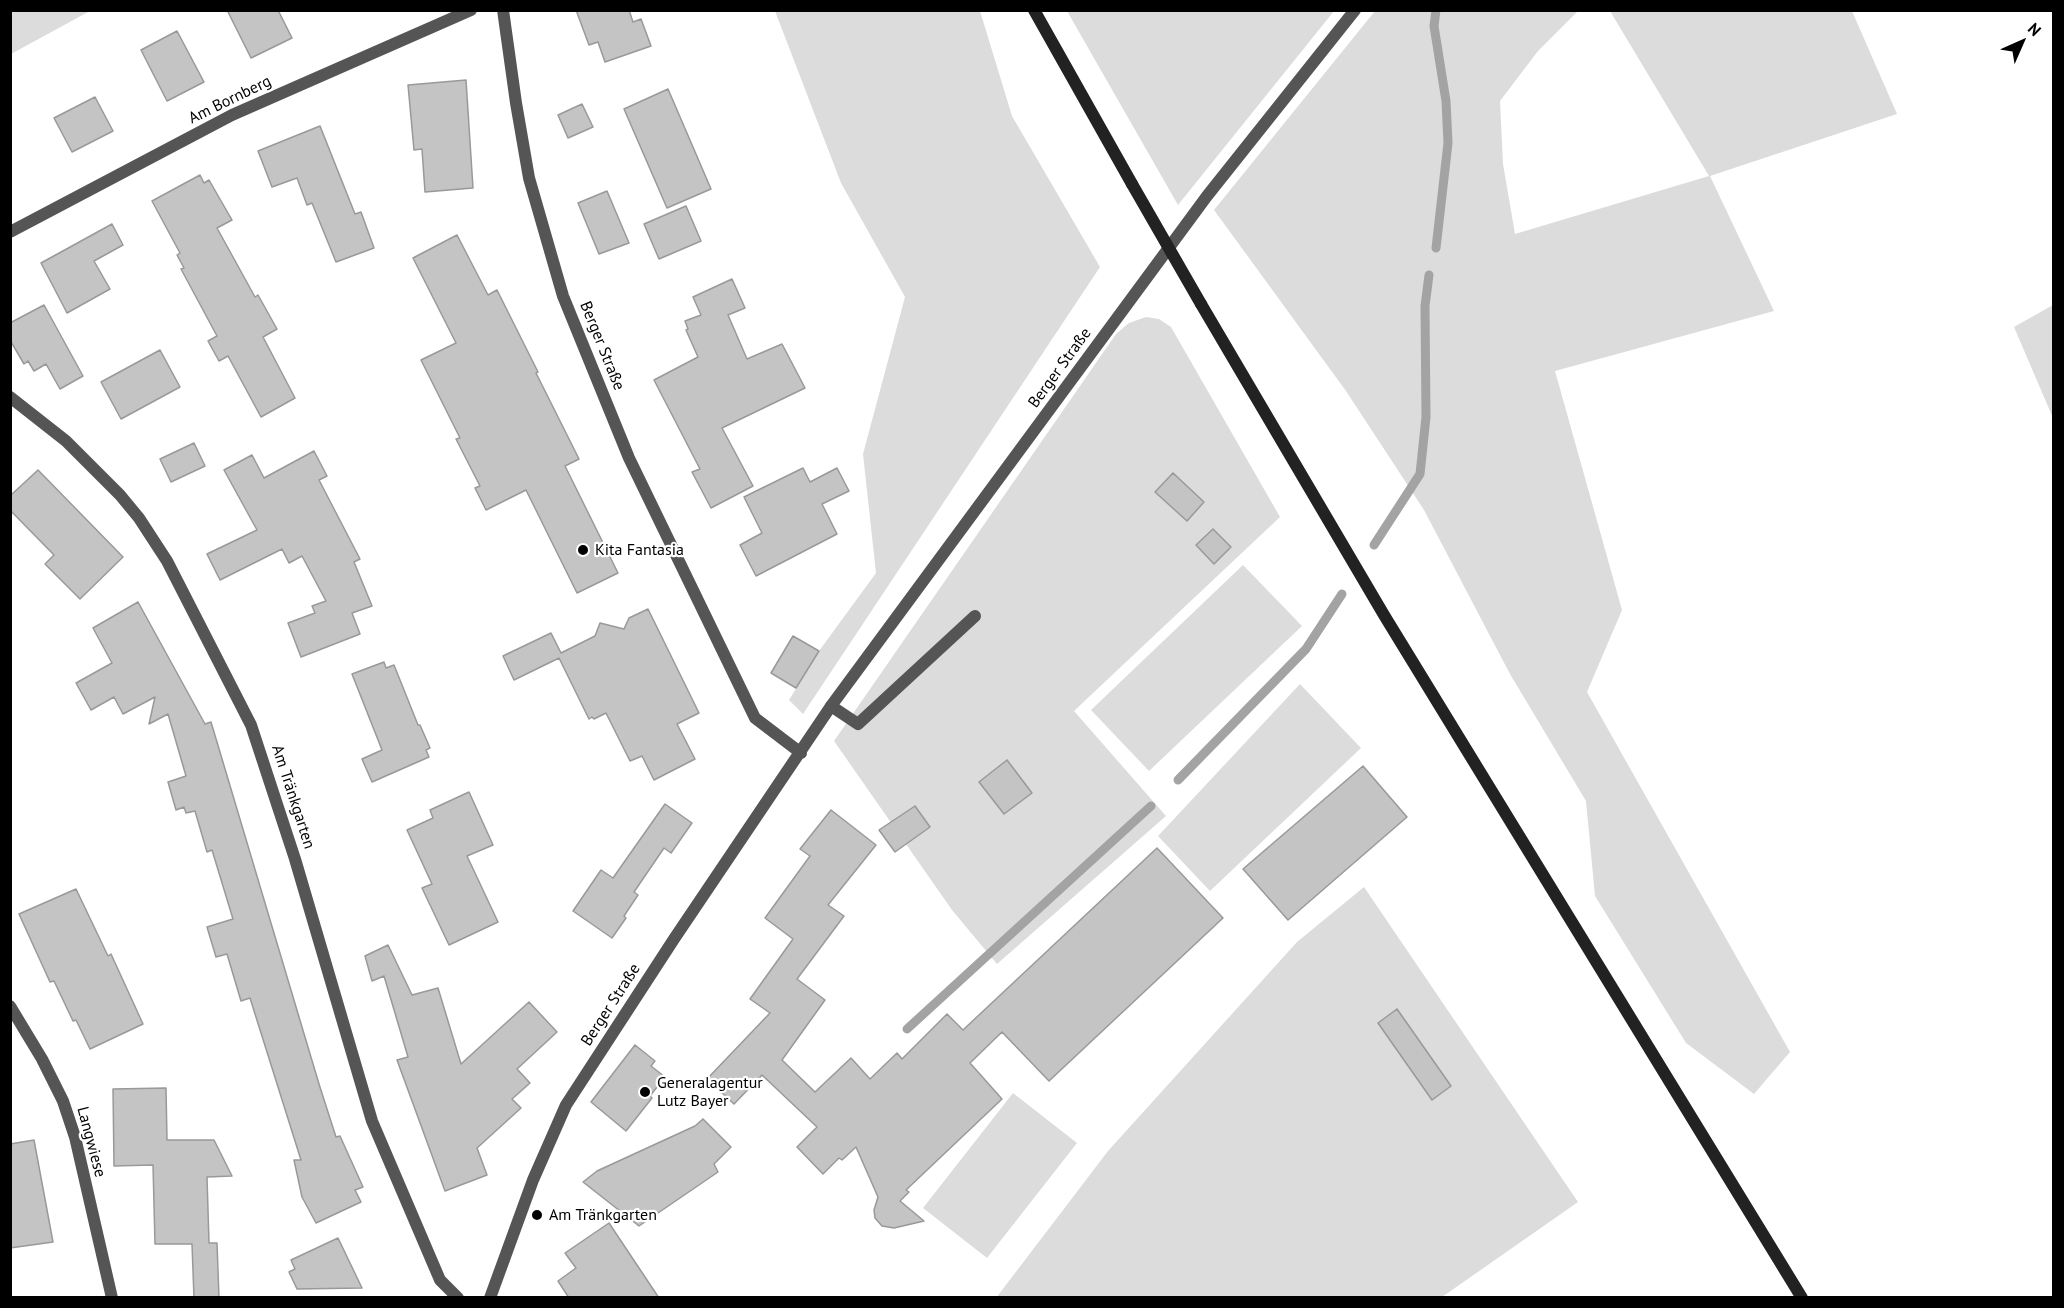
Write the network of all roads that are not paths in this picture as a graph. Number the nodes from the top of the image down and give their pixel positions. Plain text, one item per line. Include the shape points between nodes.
1 (471, 10) edge
2 (503, 10) edge
3 (1034, 10) edge
4 (1354, 10) edge
5 (10, 232) edge
6 (10, 397) edge
7 (975, 616) dead end
8 (831, 706) junction
9 (801, 753) junction
10 (10, 1006) edge
11 (112, 1298) edge
12 (458, 1298) edge
13 (490, 1298) edge
14 (1802, 1298) edge

1 - 5 street, Am Bornberg via 232,115
2 - 9 street, Berger Straße via 529,178 563,296 629,458 755,718
3 - 14 main road, bridge via 1390,625
4 - 8 street, Berger Straße via 1208,196
6 - 12 street, Am Tränkgarten via 74,448 139,518 167,561 251,725 372,1121 440,1280
7 - 8 street via 858,724
8 - 9 street, Berger Straße
9 - 13 street, Berger Straße via 566,1105
10 - 11 street, Langwiese via 63,1101

